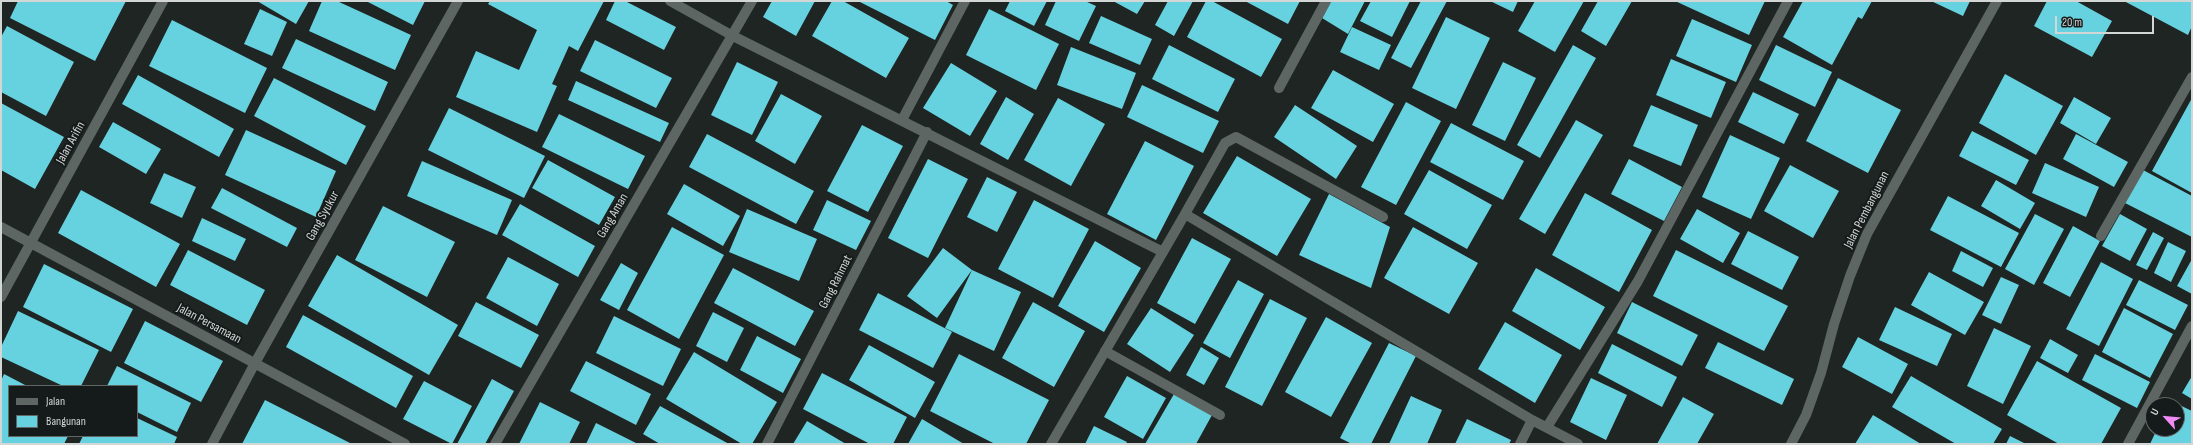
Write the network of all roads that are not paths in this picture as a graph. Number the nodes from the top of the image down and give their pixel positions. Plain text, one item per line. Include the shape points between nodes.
1 (163, 1) edge
2 (458, 1) edge
3 (670, 1) edge
4 (752, 1) edge
5 (965, 1) edge
6 (1326, 1) edge
7 (1788, 1) edge
8 (1997, 1) edge
9 (733, 36) junction
10 (2192, 77) edge
11 (1279, 88) dead end
12 (902, 120) junction
13 (927, 132) junction
14 (1185, 214) junction
15 (1382, 217) dead end
16 (1, 227) edge
17 (2101, 236) dead end
18 (31, 243) junction
19 (1163, 252) junction
20 (1, 298) edge
21 (2192, 326) edge
22 (1105, 351) junction
23 (255, 363) junction
24 (1220, 415) dead end
25 (1532, 420) junction
26 (1547, 427) junction
27 (212, 444) edge
28 (405, 444) edge
29 (495, 444) edge
30 (767, 444) edge
31 (1051, 444) edge
32 (1520, 444) edge
33 (1578, 444) edge
34 (1791, 444) edge
35 (2128, 444) edge

1 - 18 street, Jalan Arifin
2 - 23 street, Gang Syukur
3 - 9 street
4 - 9 street, Gang Aman
5 - 12 street
6 - 11 street
7 - 26 street via 1638,281
8 - 34 street, Jalan Pembangunan via 1867,234 1838,310 1806,416
9 - 12 street
9 - 29 street, Gang Aman
10 - 17 street
12 - 13 street
13 - 19 street
13 - 30 street, Gang Rahmat
14 - 15 street via 1225,143 1236,137
14 - 19 street
14 - 25 street
16 - 18 street, Jalan Persamaan
18 - 20 street, Jalan Arifin
18 - 23 street, Jalan Persamaan
19 - 22 street
21 - 35 street
22 - 24 street
22 - 31 street
23 - 27 street, Gang Syukur
23 - 28 street, Jalan Persamaan
25 - 26 street
25 - 32 street
26 - 33 street

